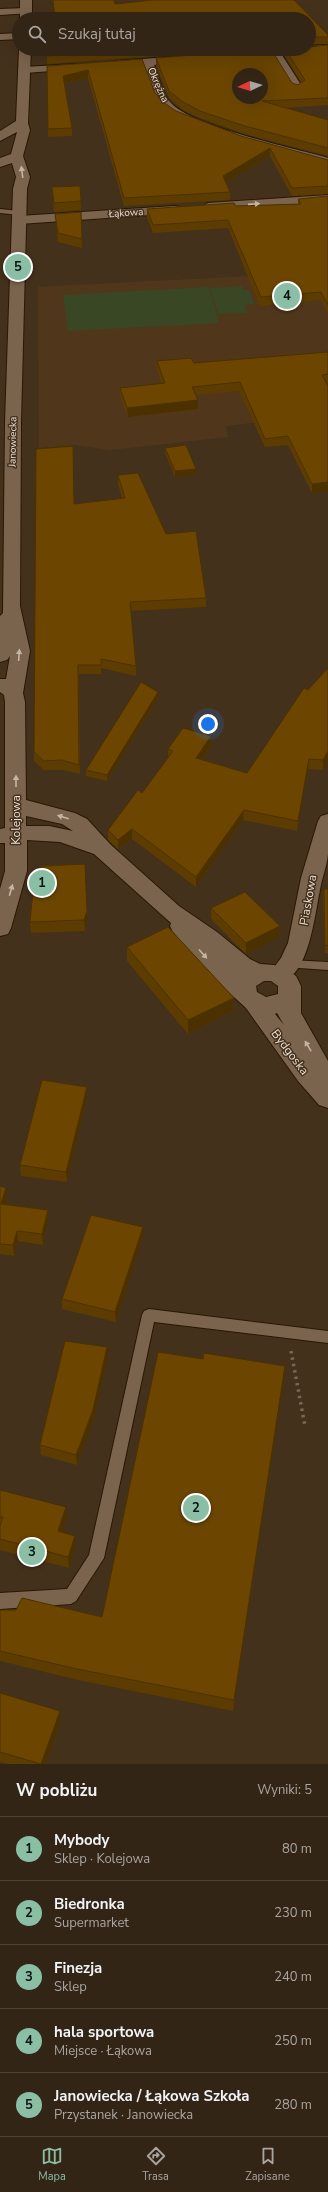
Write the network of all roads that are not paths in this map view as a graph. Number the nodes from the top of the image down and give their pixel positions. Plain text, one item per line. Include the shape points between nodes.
1 (26, 10) edge
2 (0, 12) edge
3 (12, 36) edge
4 (0, 37) edge
5 (328, 48) edge
6 (316, 49) edge
7 (25, 56) edge
8 (277, 56) edge
9 (192, 58) edge
10 (147, 62) junction
11 (106, 64) edge
12 (90, 66) edge
13 (24, 70) junction
14 (297, 88) edge
15 (22, 123) junction
16 (0, 137) edge
17 (0, 141) edge
18 (18, 152) junction
19 (328, 162) edge
20 (0, 163) edge
21 (328, 199) edge
22 (0, 211) edge
23 (19, 217) junction
24 (11, 606) junction
25 (0, 656) edge
26 (7, 701) edge
27 (16, 804) junction
28 (328, 821) edge
29 (8, 835) edge
30 (103, 850) junction
31 (171, 912) junction
32 (0, 928) edge
33 (328, 966) edge
34 (275, 970) junction
35 (250, 998) junction
36 (288, 999) junction
37 (328, 1094) edge
38 (328, 1098) edge
39 (328, 1337) edge
40 (0, 1601) edge

1 - 2 street
3 - 4 street
5 - 6 street
7 - 13 street
8 - 14 street
9 - 10 street
10 - 11 street
10 - 19 street, Okrężna via 166,105 177,114 213,128
12 - 13 street
13 - 15 street
15 - 16 street
15 - 18 street via 24,130
17 - 18 street via 10,143
18 - 20 street
23 -> 18 street, Janowiecka via 15,185 23,177
23 -> 21 street, Łąkowa
22 - 23 lane
23 - 24 street, Janowiecka
24 - 25 street
26 -> 24 street, Janowiecka via 20,651
27 -> 26 street, Kolejowa
27 - 29 street, Kolejowa
30 -> 27 street, Bydgoska via 79,824 68,818
28 - 34 street, Piaskowa via 309,888 302,936 295,954
29 - 30 street, Bydgoska via 64,834
32 -> 29 street, Kolejowa via 16,871
30 - 31 street, Bydgoska
31 - 34 street, Bydgoska via 209,938 242,966
31 -> 35 street, Bydgoska via 197,948
33 - 34 lane
34 - 35 street via 247,980 244,986
34 - 36 street via 290,985
35 - 36 street via 273,1006
35 - 38 street, Bydgoska
37 -> 36 street, Bydgoska via 321,1070 289,1013
39 - 40 lane via 149,1315 96,1558 71,1596

